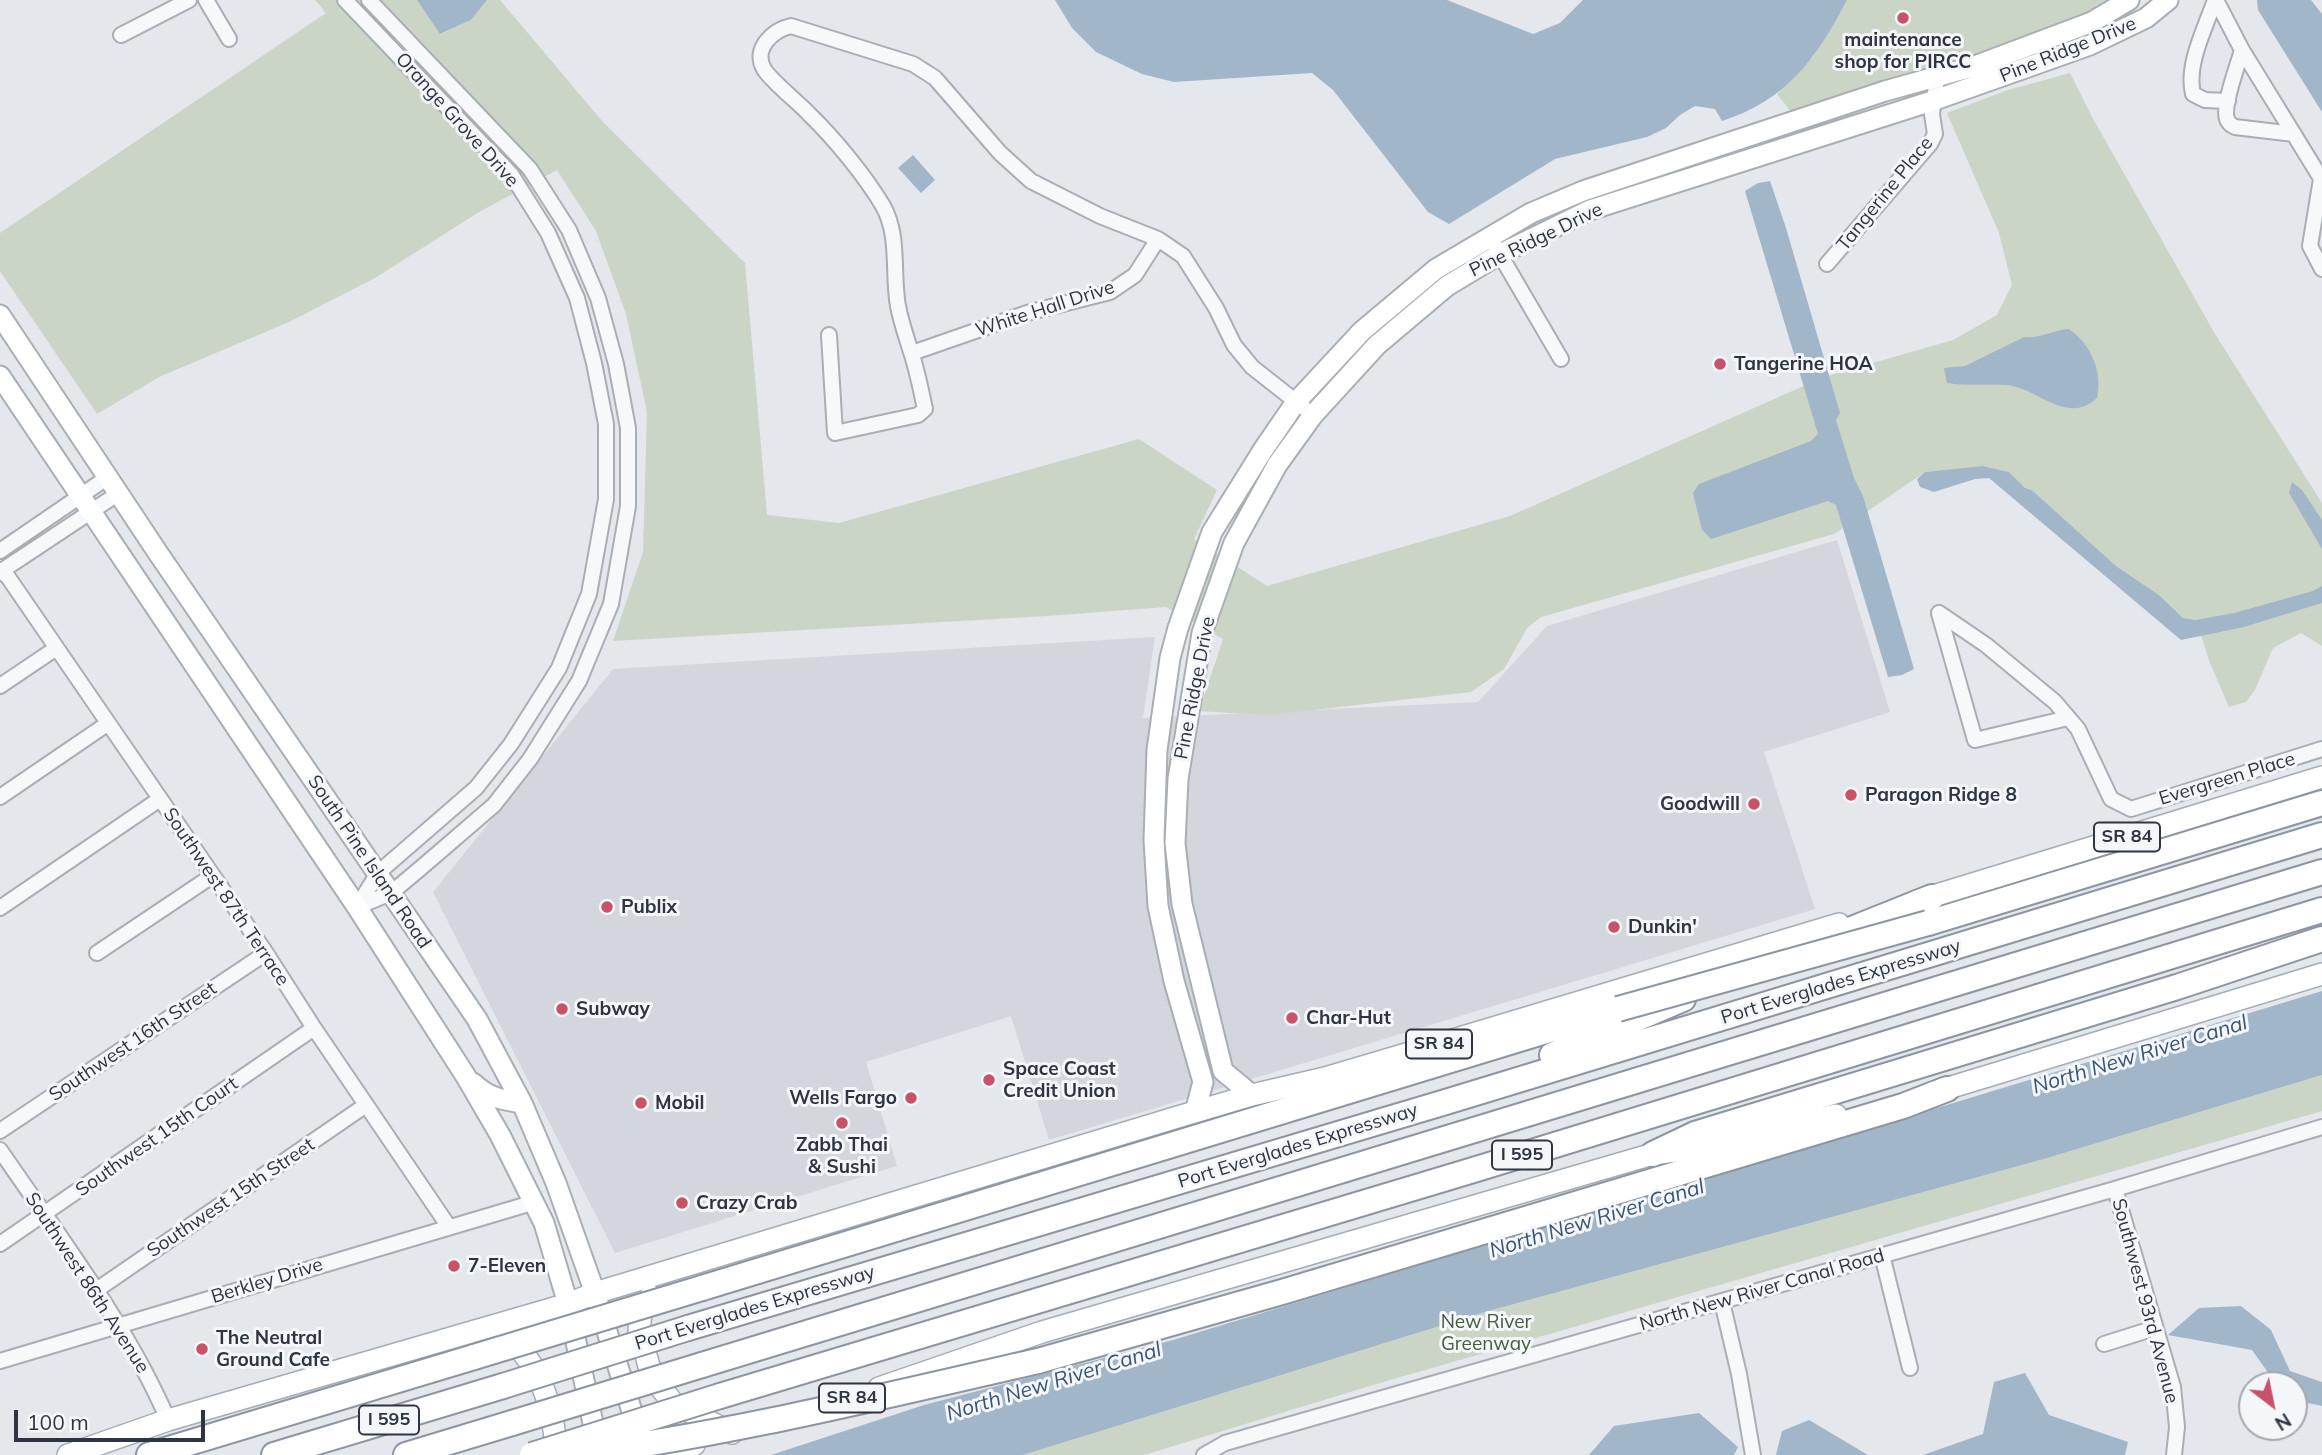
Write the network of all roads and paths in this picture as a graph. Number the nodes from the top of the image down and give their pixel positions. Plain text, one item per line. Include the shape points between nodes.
1 (189, 0) edge
2 (206, 0) edge
3 (345, 0) edge
4 (369, 0) edge
5 (2129, 0) edge
6 (2168, 0) edge
7 (2216, 0) edge
8 (174, 4) edge
9 (121, 35) dead end
10 (229, 39) dead end
11 (2242, 50) junction
12 (1937, 78) junction
13 (1935, 100) junction
14 (2228, 101) junction
15 (2294, 134) junction
16 (2322, 179) edge
17 (1158, 239) junction
18 (1495, 245) junction
19 (1827, 264) dead end
20 (2322, 269) edge
21 (0, 315) edge
22 (829, 335) dead end
23 (912, 353) junction
24 (1562, 359) dead end
25 (0, 376) edge
26 (1296, 402) junction
27 (1312, 415) junction
28 (113, 485) junction
29 (85, 504) junction
30 (0, 551) edge
31 (1, 571) edge
32 (55, 649) junction
33 (0, 686) edge
34 (2068, 718) junction
35 (107, 724) junction
36 (2322, 749) edge
37 (2322, 777) edge
38 (0, 797) edge
39 (160, 799) junction
40 (2322, 803) edge
41 (2322, 835) edge
42 (2322, 872) edge
43 (377, 873) junction
44 (212, 876) junction
45 (391, 893) junction
46 (1932, 897) junction
47 (357, 907) junction
48 (0, 908) edge
49 (2322, 910) edge
50 (2322, 939) edge
51 (97, 953) dead end
52 (266, 953) junction
53 (2322, 974) edge
54 (314, 1028) junction
55 (465, 1075) junction
56 (1947, 1089) junction
57 (1252, 1095) junction
58 (1449, 1101) junction
59 (522, 1103) junction
60 (366, 1105) junction
61 (1195, 1112) junction
62 (2322, 1127) edge
63 (0, 1131) edge
64 (0, 1150) edge
65 (1653, 1154) junction
66 (2115, 1189) junction
67 (535, 1202) junction
68 (44, 1215) junction
69 (449, 1227) junction
70 (0, 1244) edge
71 (1882, 1255) junction
72 (668, 1271) junction
73 (95, 1291) junction
74 (595, 1293) junction
75 (1722, 1302) junction
76 (568, 1304) junction
77 (118, 1325) junction
78 (2155, 1328) junction
79 (475, 1330) junction
80 (2104, 1344) dead end
81 (0, 1361) edge
82 (1910, 1368) dead end
83 (168, 1420) junction
84 (733, 1434) junction
85 (68, 1455) edge
86 (149, 1455) edge
87 (274, 1455) edge
88 (406, 1455) edge
89 (532, 1455) edge
90 (555, 1455) edge
91 (569, 1455) edge
92 (600, 1455) edge
93 (646, 1455) edge
94 (659, 1455) edge
95 (1204, 1455) edge
96 (1753, 1455) edge
97 (2174, 1455) edge

1 - 8 street
2 - 10 street
3 - 43 street, Orange Grove Drive via 511,174 548,233 577,298 606,424 606,499 589,594 559,668 476,788
4 - 45 street, Orange Grove Drive via 530,169 569,230 598,298 628,428 628,506 611,604 579,681 530,759 494,805
5 - 12 street, Pine Ridge Drive via 2092,22
6 - 13 street, Pine Ridge Drive via 2146,18 2090,45
7 - 11 street
7 - 14 street via 2192,62 2190,81 2193,94
8 - 9 street
11 - 14 street
11 - 15 street
12 - 13 street, Tangerine Place
12 - 18 street, Pine Ridge Drive via 1583,191 1531,213
13 - 18 street, Pine Ridge Drive via 1590,210
13 - 19 street, Tangerine Place via 1935,134 1930,144
14 - 15 street via 2226,118 2235,127
15 - 16 street
16 - 20 street via 2310,246
17 - 23 street, White Hall Drive via 1135,275 1110,292 1027,313
17 - 23 street via 1031,181 1000,153 935,78 913,64 791,26 778,29 769,36 761,55 763,68 815,120 884,208 893,233 902,328
17 - 26 street via 1183,256 1234,345 1252,367
18 - 24 street
18 - 26 street, Pine Ridge Drive via 1436,269 1362,331
18 - 27 street, Pine Ridge Drive via 1377,345
21 - 28 street, South Pine Island Road
22 - 23 street via 835,433 918,415 925,409
25 - 29 street, South Pine Island Road
26 - 27 street
26 - 61 street, Pine Ridge Drive via 1212,533 1170,658 1157,750 1154,840 1158,906 1203,1082
27 - 57 street, Pine Ridge Drive via 1277,465 1234,543 1202,634 1178,779 1175,843 1182,904 1223,1072
28 - 29 street
28 - 43 street, South Pine Island Road
29 - 30 street
29 - 31 street
29 - 47 street, South Pine Island Road
31 - 32 street, Southwest 87th Terrace
32 - 33 street
32 - 35 street, Southwest 87th Terrace
34 - 34 street via 1986,645 1939,613 1975,740
34 - 36 street, Evergreen Place via 2078,729 2111,799 2132,809
35 - 38 street
35 - 39 street, Southwest 87th Terrace
37 - 46 main road, SR 84
39 - 44 street, Southwest 87th Terrace
39 - 48 street
40 - 86 highway, bridge via 1928,923 1618,1009
41 - 58 highway, Port Everglades Expressway / I 595
42 - 88 highway, bridge
43 - 45 street, South Pine Island Road
43 - 47 street, Orange Grove Drive
44 - 51 street
44 - 52 street, Southwest 87th Terrace
45 - 47 street, Orange Grove Drive
45 - 59 street, South Pine Island Road via 477,1019
46 - 57 main road, SR 84 via 1396,1058
46 - 58 highway via 1811,944
47 - 55 street, South Pine Island Road
49 - 89 highway, I 595, bridge
50 - 65 highway via 1695,1134
52 - 54 street, Southwest 87th Terrace
52 - 63 street, Southwest 16th Street
53 - 56 main road, SR 84
54 - 60 street, Southwest 87th Terrace
54 - 68 street, Southwest 15th Court
55 - 59 street via 483,1093
55 - 67 street, South Pine Island Road
56 - 65 main road, SR 84
56 - 91 highway, bridge via 1282,1292 1038,1361 779,1418
57 - 61 main road, SR 84
58 - 87 highway, Port Everglades Expressway / I 595, bridge
59 - 74 street, South Pine Island Road
60 - 69 street, Southwest 87th Terrace
60 - 73 street, Southwest 15th Street
61 - 72 main road, SR 84
62 - 66 street, North New River Canal Road
64 - 68 street, Southwest 86th Avenue
65 - 84 main road, SR 84 via 1042,1332 808,1413
66 - 71 street, North New River Canal Road
66 - 78 street, Southwest 93rd Avenue
67 - 69 street, Berkley Drive
67 - 76 street, South Pine Island Road
68 - 70 street, Southwest 15th Court
68 - 73 street, Southwest 86th Avenue
69 - 77 street, Berkley Drive
71 - 75 street, North New River Canal Road
71 - 82 street
72 - 74 main road, SR 84
72 - 84 main road via 641,1313 639,1330 652,1377 674,1404
73 - 77 street, Southwest 86th Avenue
74 - 76 main road, SR 84
74 - 93 street, South Pine Island Road
75 - 95 street, North New River Canal Road via 1225,1443
75 - 96 street
76 - 79 main road, SR 84
76 - 92 street, South Pine Island Road
77 - 81 street, Berkley Drive
77 - 83 street, Southwest 86th Avenue
78 - 80 street
78 - 97 street, Southwest 93rd Avenue via 2173,1387
79 - 83 main road, SR 84
79 - 90 main road via 507,1334 530,1361 552,1409
83 - 85 main road, SR 84
84 - 94 main road, SR 84

